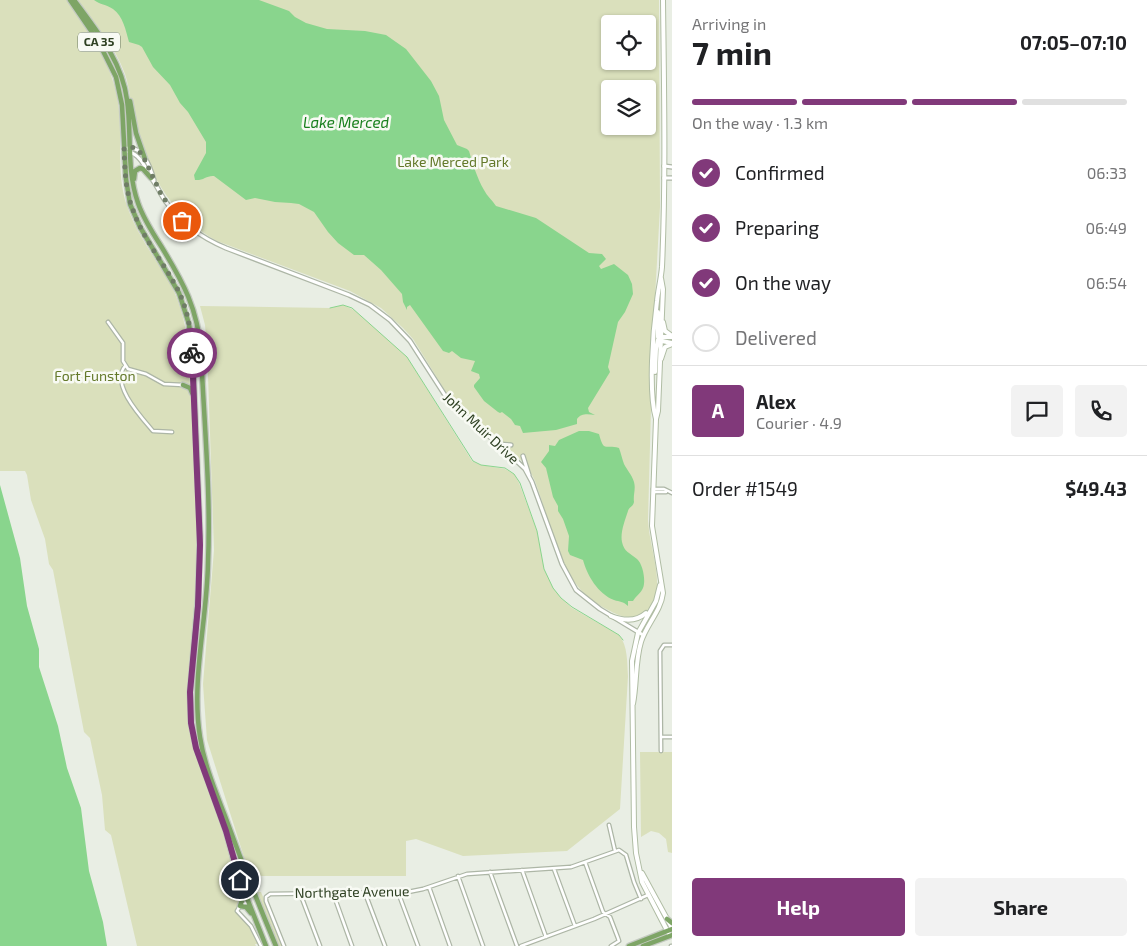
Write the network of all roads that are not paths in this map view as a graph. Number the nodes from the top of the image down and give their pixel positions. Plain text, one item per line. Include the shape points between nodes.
1 (70, 0) edge
2 (74, 0) edge
3 (663, 0) edge
4 (123, 81) junction
5 (128, 150) junction
6 (145, 159) junction
7 (664, 166) junction
8 (672, 167) edge
9 (664, 178) junction
10 (672, 178) edge
11 (153, 180) junction
12 (134, 190) junction
13 (661, 278) junction
14 (658, 294) junction
15 (662, 305) junction
16 (108, 322) dead end
17 (672, 337) edge
18 (660, 339) junction
19 (672, 343) edge
20 (193, 365) junction
21 (125, 366) junction
22 (659, 366) junction
23 (183, 385) junction
24 (654, 411) junction
25 (195, 414) junction
26 (656, 419) junction
27 (172, 432) dead end
28 (498, 444) junction
29 (511, 445) dead end
30 (524, 456) dead end
31 (530, 478) junction
32 (653, 490) junction
33 (672, 493) edge
34 (661, 582) junction
35 (652, 608) junction
36 (611, 616) junction
37 (641, 634) junction
38 (672, 644) edge
39 (661, 738) junction
40 (672, 738) edge
41 (661, 751) dead end
42 (609, 825) dead end
43 (615, 851) junction
44 (585, 862) junction
45 (640, 868) junction
46 (554, 869) junction
47 (522, 870) junction
48 (490, 872) junction
49 (247, 876) junction
50 (458, 876) junction
51 (240, 880) junction
52 (648, 885) junction
53 (428, 887) junction
54 (333, 892) junction
55 (365, 892) junction
56 (398, 892) junction
57 (300, 893) junction
58 (648, 895) junction
59 (655, 898) junction
60 (641, 899) junction
61 (248, 902) junction
62 (240, 906) junction
63 (606, 914) junction
64 (255, 918) junction
65 (667, 918) junction
66 (266, 922) junction
67 (672, 923) edge
68 (575, 926) junction
69 (671, 929) edge
70 (546, 937) junction
71 (671, 937) edge
72 (261, 946) edge
73 (266, 946) edge
74 (276, 946) edge
75 (284, 946) edge
76 (320, 946) edge
77 (352, 946) edge
78 (385, 946) edge
79 (418, 946) edge
80 (450, 946) edge
81 (483, 946) edge
82 (517, 946) edge
83 (521, 946) edge
84 (611, 946) edge
85 (629, 946) edge
86 (643, 946) edge

1 - 5 main road, CA 35 via 98,41 116,77
2 - 4 main road, CA 35 via 108,49
3 - 7 main road
4 - 5 main road, CA 35 via 128,104
4 - 6 main road
5 - 6 street, John Muir Drive via 139,150
5 - 11 street, John Muir Drive via 140,160
5 - 12 main road, CA 35
5 - 20 main road, CA 35 via 126,186 130,204 183,303 190,330
6 - 11 street, John Muir Drive
7 - 8 street
7 - 9 main road
9 - 10 street
9 - 13 main road
11 - 12 main road via 142,168 137,169
11 - 28 street, John Muir Drive via 179,218 207,239 344,293 378,311 410,341 450,403
12 - 49 main road, CA 35 via 147,223 186,289 199,329 209,545 197,692 198,719 206,763
13 - 14 main road
13 - 15 main road
14 - 18 main road via 657,334
14 - 24 main road via 653,354
15 - 17 main road via 664,328
15 - 18 main road
16 - 21 street via 123,343
17 - 18 main road
18 - 19 main road
18 - 22 main road
18 - 24 main road via 656,350
19 - 22 main road via 664,349
20 - 23 main road via 190,380
20 - 25 main road, CA 35
21 - 23 street via 164,384
21 - 27 street via 121,381 125,394 153,431
22 - 26 main road
23 - 25 main road via 190,388
24 - 26 main road
25 - 51 main road, CA 35 via 200,545 190,692 191,723 196,748
26 - 32 main road
28 - 29 street
28 - 31 street, John Muir Drive via 520,463
30 - 31 street
31 - 36 street, John Muir Drive via 571,582 586,599
32 - 33 street
32 - 34 main road via 652,532
34 - 35 main road
34 - 37 main road via 662,600
35 - 36 main road via 634,620
35 - 37 main road
36 - 37 street, John Muir Drive
37 - 45 main road via 632,664 631,684 634,832
38 - 39 street via 660,650
39 - 40 street
39 - 41 street
42 - 43 street
43 - 44 street, Northgate Avenue
43 - 60 street via 626,855
44 - 46 street, Northgate Avenue
44 - 63 street
45 - 52 main road
45 - 58 main road
46 - 47 street, Northgate Avenue
46 - 68 street
47 - 48 street, Northgate Avenue
47 - 70 street
48 - 50 street, Northgate Avenue
48 - 82 street
49 - 61 main road via 252,894
49 - 66 main road, CA 35
50 - 53 street, Northgate Avenue
50 - 81 street
51 - 61 main road, CA 35
51 - 62 main road via 243,896
52 - 58 main road
52 - 59 main road
53 - 56 street, Northgate Avenue
53 - 80 street
54 - 55 street, Northgate Avenue
54 - 57 street, Northgate Avenue
54 - 77 street
55 - 56 street, Northgate Avenue
55 - 78 street
56 - 79 street
57 - 75 street, Northgate Avenue via 274,893 266,897
57 - 76 street
58 - 59 main road
58 - 60 street
58 - 69 main road
59 - 65 main road
60 - 63 street
61 - 62 street
61 - 64 main road, CA 35
61 - 66 main road via 257,904
62 - 64 main road via 246,907
62 - 72 street via 238,913 251,926
63 - 68 street
63 - 84 street via 619,941
64 - 73 main road, CA 35
65 - 67 main road
65 - 69 main road
66 - 74 main road, CA 35
68 - 70 street
69 - 71 main road
69 - 85 main road
70 - 83 street
71 - 86 main road

